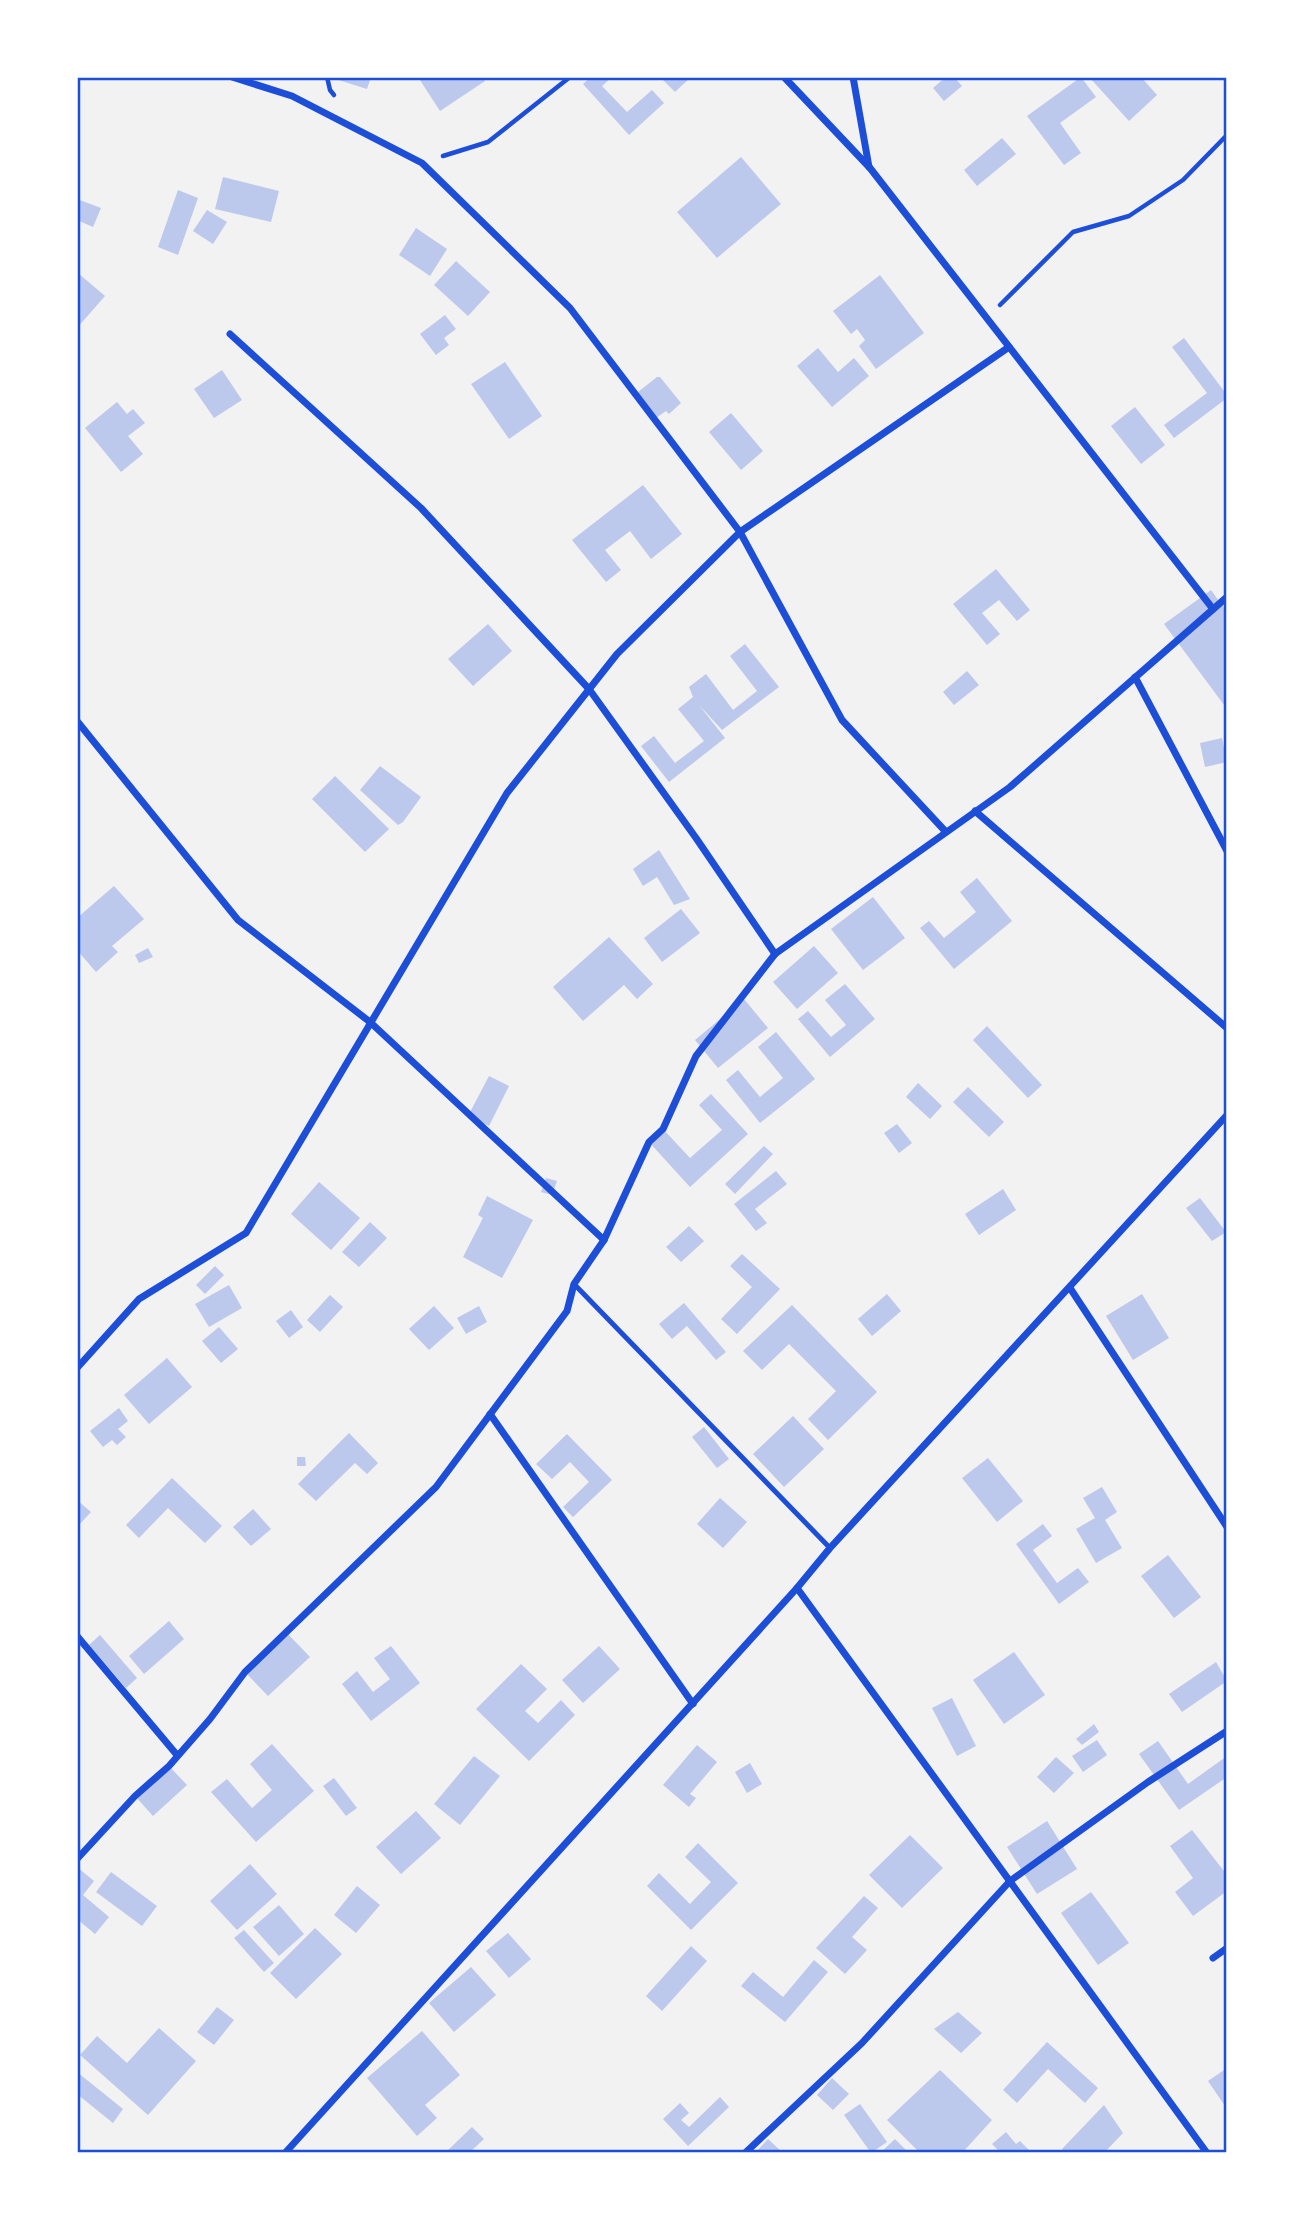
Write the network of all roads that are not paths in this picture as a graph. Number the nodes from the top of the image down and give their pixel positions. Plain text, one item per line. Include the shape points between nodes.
1 (232, 77) edge
2 (784, 77) edge
3 (853, 77) edge
4 (870, 168) junction
5 (230, 334) dead end
6 (1009, 347) junction
7 (740, 532) junction
8 (1227, 597) edge
9 (1213, 609) junction
10 (1135, 677) junction
11 (589, 689) junction
12 (77, 721) edge
13 (975, 811) junction
14 (946, 832) junction
15 (1227, 851) edge
16 (775, 954) junction
17 (370, 1022) junction
18 (1227, 1028) edge
19 (1227, 1115) edge
20 (604, 1240) junction
21 (574, 1284) junction
22 (1070, 1288) junction
23 (77, 1368) edge
24 (490, 1414) junction
25 (1227, 1527) edge
26 (830, 1548) junction
27 (797, 1588) junction
28 (77, 1636) edge
29 (693, 1704) junction
30 (1227, 1731) edge
31 (177, 1755) junction
32 (77, 1859) edge
33 (1010, 1881) junction
34 (1227, 1948) edge
35 (1213, 1958) dead end
36 (285, 2153) edge
37 (745, 2153) edge
38 (1207, 2153) edge

1 - 7 street via 292,96 422,163 570,308
2 - 4 street
3 - 4 street
4 - 6 street
5 - 11 street via 421,508
6 - 7 street
6 - 9 street
7 - 11 street via 617,654
7 - 14 street via 842,720
8 - 9 street
9 - 10 street
10 - 13 street via 1010,787
10 - 15 street
11 - 16 street
11 - 17 street via 507,793
12 - 17 street via 238,920
13 - 14 street
13 - 18 street
14 - 16 street
16 - 20 street via 696,1056 663,1129 649,1142
17 - 20 street
17 - 23 street via 246,1233 139,1299
19 - 22 street
20 - 21 street
21 - 24 street via 567,1311
21 - 26 lane
22 - 25 street
22 - 26 street
24 - 29 street
24 - 31 street via 436,1487 245,1672
26 - 27 street
27 - 29 street
27 - 33 street
28 - 31 street
29 - 36 street
30 - 33 street
31 - 32 street
33 - 37 street via 862,2043
33 - 38 street
34 - 35 street

